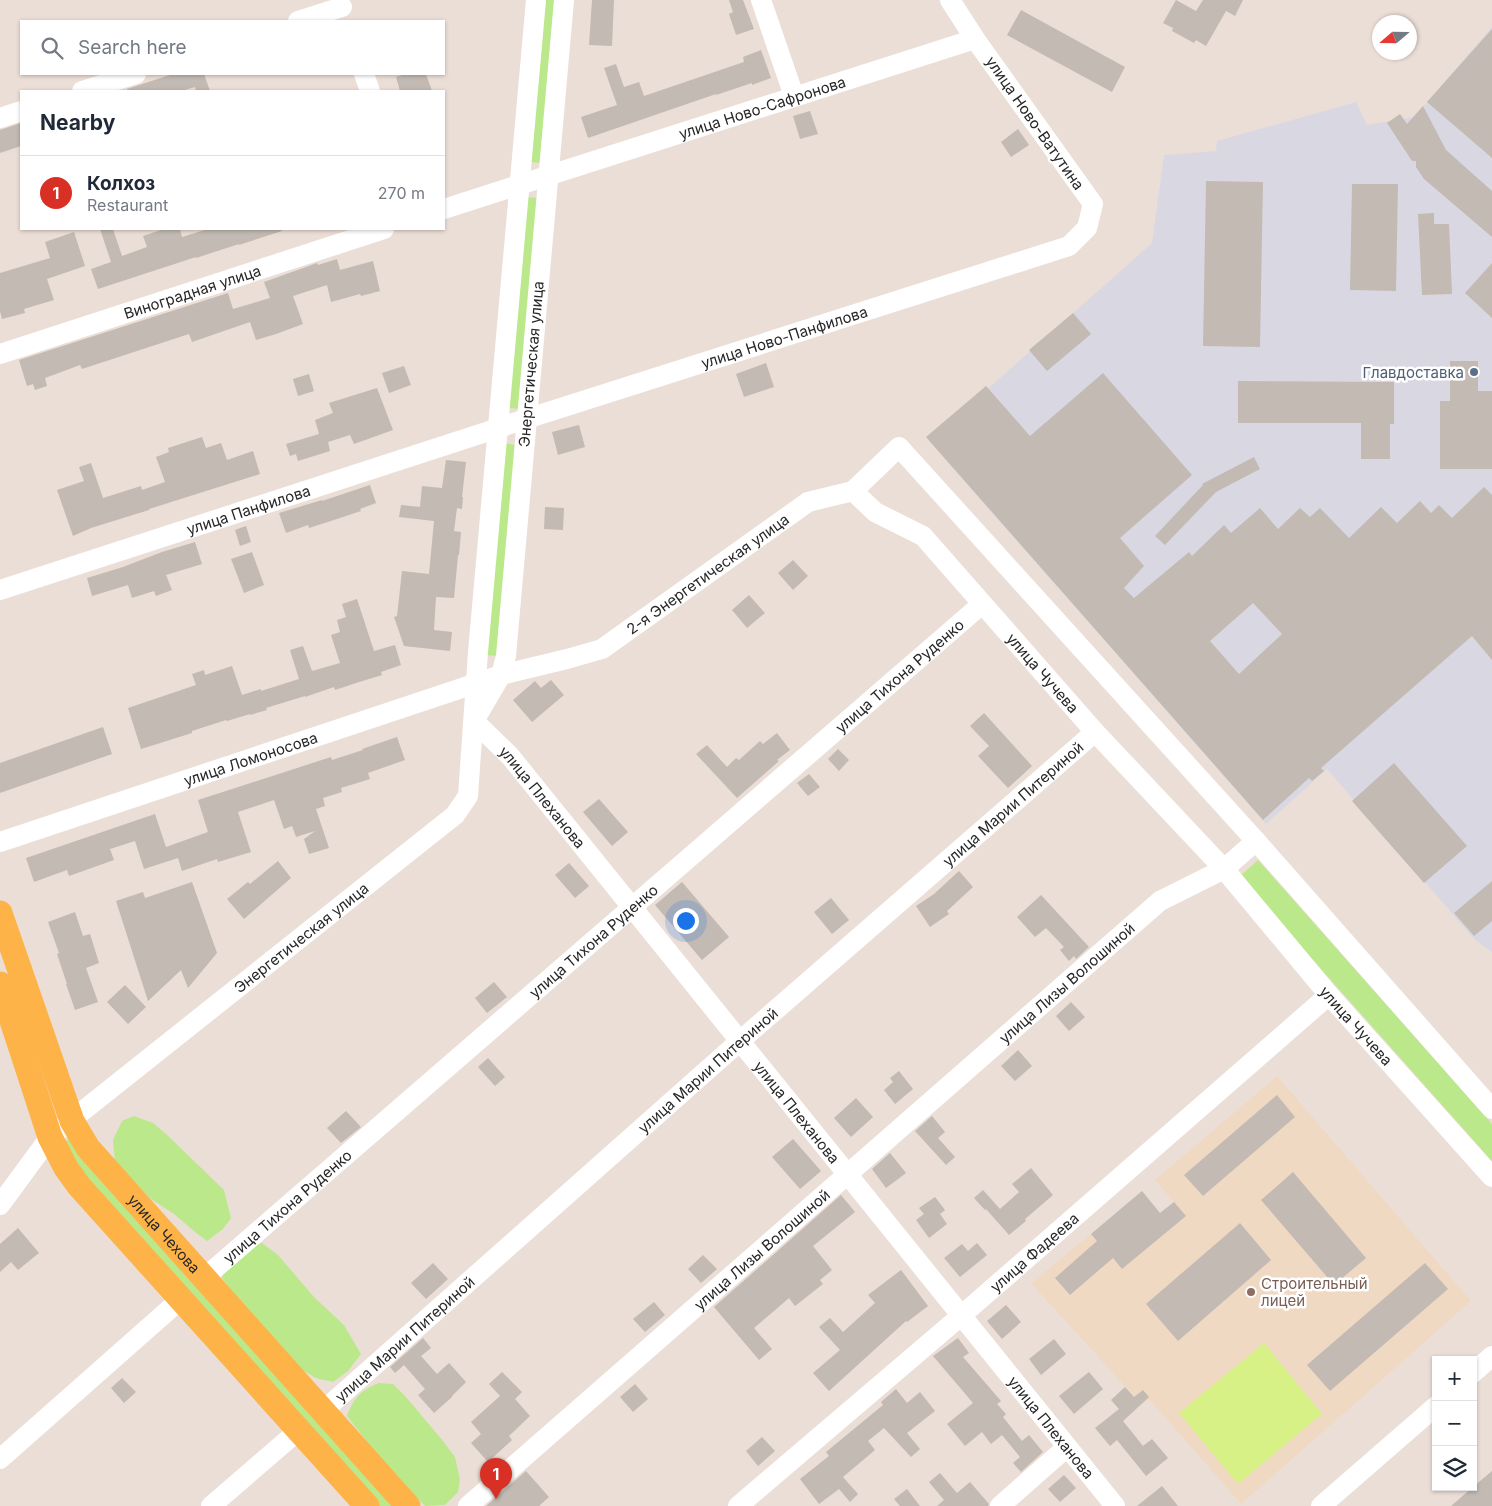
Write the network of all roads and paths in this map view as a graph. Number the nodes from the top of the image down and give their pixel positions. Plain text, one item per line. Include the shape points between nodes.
1 (536, 0) edge
2 (564, 0) edge
3 (761, 0) edge
4 (950, 0) edge
5 (343, 9) edge
6 (302, 20) edge
7 (975, 39) junction
8 (133, 75) edge
9 (364, 75) edge
10 (85, 90) edge
11 (370, 90) edge
12 (794, 96) junction
13 (20, 111) edge
14 (0, 118) edge
15 (548, 175) junction
16 (519, 185) junction
17 (445, 209) edge
18 (381, 230) edge
19 (1069, 246) joint
20 (0, 354) edge
21 (526, 419) junction
22 (498, 428) junction
23 (853, 491) junction
24 (0, 590) edge
25 (982, 604) junction
26 (501, 675) junction
27 (476, 685) junction
28 (474, 721) junction
29 (1095, 732) junction
30 (1256, 841) junction
31 (0, 842) edge
32 (1224, 869) junction
33 (632, 907) junction
34 (0, 913) edge
35 (0, 984) edge
36 (1328, 995) junction
37 (8, 1038) edge
38 (740, 1041) junction
39 (1492, 1109) edge
40 (72, 1121) junction
41 (50, 1137) junction
42 (847, 1174) junction
43 (1492, 1177) edge
44 (0, 1205) edge
45 (204, 1278) junction
46 (181, 1299) junction
47 (962, 1315) junction
48 (1492, 1356) edge
49 (1477, 1369) edge
50 (1432, 1409) edge
51 (323, 1411) junction
52 (299, 1430) junction
53 (1067, 1447) junction
54 (0, 1459) edge
55 (211, 1506) edge
56 (367, 1506) edge
57 (408, 1506) edge
58 (468, 1506) edge
59 (738, 1506) edge
60 (1000, 1506) edge
61 (1115, 1506) edge
62 (1321, 1506) edge

1 - 16 street, Энергетическая улица
2 - 15 street, Энергетическая улица
3 - 12 street
4 - 7 street, улица Ново-Ватутина
5 - 6 street
7 - 12 street, улица Ново-Сафронова
7 - 19 street, улица Ново-Ватутина via 1092,204 1087,228
8 - 10 street
9 - 11 street
12 - 15 street, улица Ново-Сафронова
13 - 14 street
15 - 16 street
15 - 21 street, Энергетическая улица
16 - 17 street
16 - 22 street, Энергетическая улица
18 - 20 street, Виноградная улица
19 - 21 street, улица Ново-Панфилова
21 - 22 street, улица Ново-Панфилова
21 - 26 street, Энергетическая улица via 506,656
22 - 24 street, улица Панфилова
22 - 27 street, Энергетическая улица
23 - 25 street, улица Чучева via 874,512 923,536
23 - 26 street, 2-я Энергетическая улица via 808,502 602,649
23 - 30 street, 2-я Энергетическая улица via 899,447
25 - 29 street, улица Чучева
25 - 33 street, улица Тихона Руденко
26 - 27 street, улица Ломоносова
26 - 28 street, Энергетическая улица
27 - 28 street, Энергетическая улица
27 - 31 street, улица Ломоносова
28 - 33 street, улица Плеханова via 510,756
28 - 40 street, Энергетическая улица via 468,796 455,815
29 - 32 street, улица Чучева
29 - 38 street, улица Марии Питериной
30 - 32 street
30 - 39 street
32 - 36 street, улица Чучева
32 - 42 street, улица Лизы Волошиной via 1160,901
33 - 38 street, улица Плеханова
33 - 45 street, улица Тихона Руденко
34 - 40 main road, улица Чехова
35 - 37 main road, улица Чехова
36 - 43 street, улица Чучева
36 - 47 street, улица Фадеева
37 - 41 main road, улица Чехова
38 - 42 street, улица Плеханова
38 - 51 street, улица Марии Питериной
40 - 41 street, Энергетическая улица
40 - 45 main road, улица Чехова via 88,1148
41 - 44 street
41 - 46 main road, улица Чехова via 79,1186
42 - 47 street, улица Плеханова
42 - 58 street, улица Лизы Волошиной
45 - 51 main road, улица Чехова
46 - 52 main road, улица Чехова
46 - 54 street
47 - 53 street, улица Плеханова
47 - 59 street, улица Фадеева
48 - 49 street
50 - 62 street
51 - 57 main road, улица Чехова
52 - 55 street
52 - 56 main road, улица Чехова
53 - 60 street
53 - 61 street, улица Плеханова

